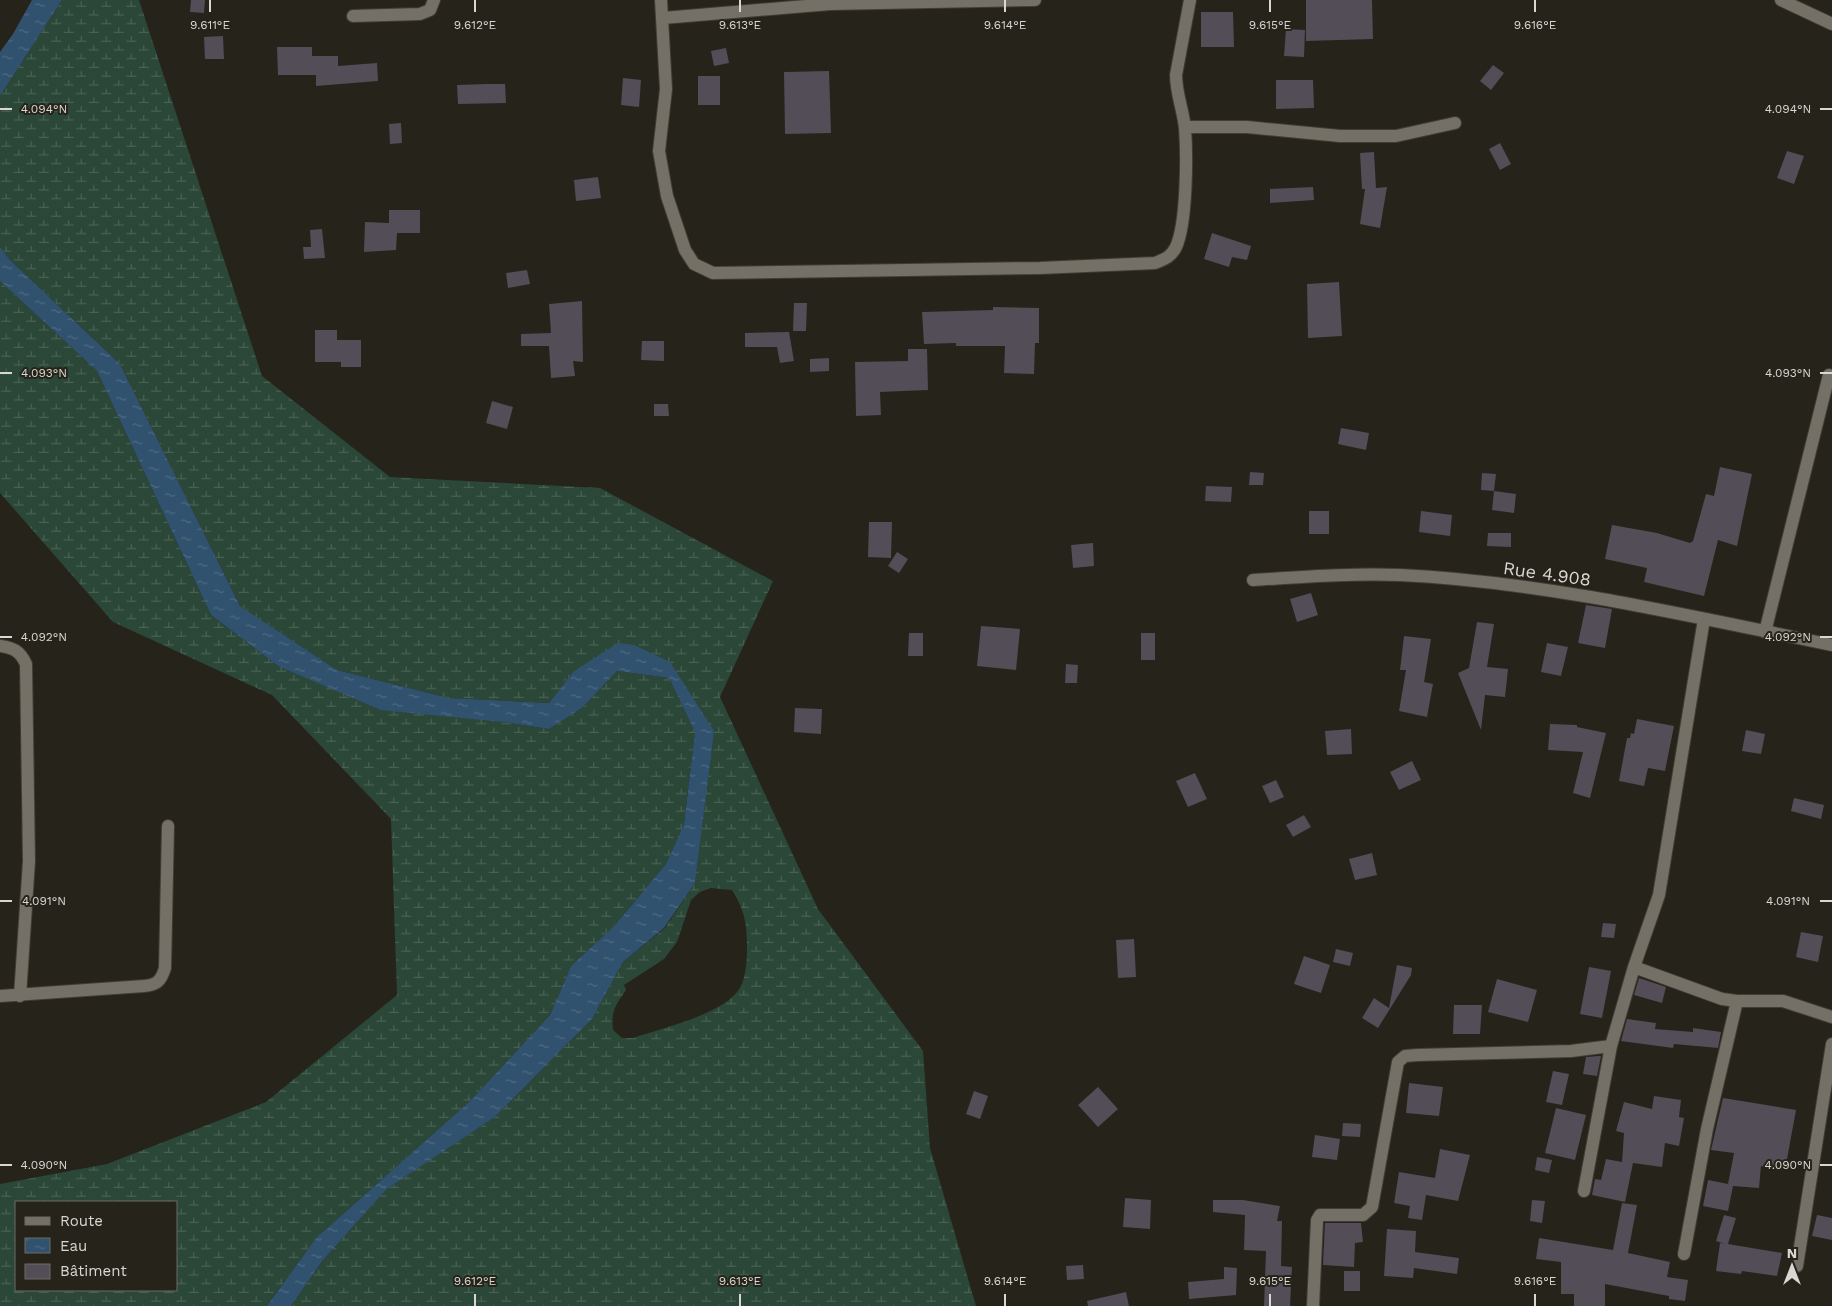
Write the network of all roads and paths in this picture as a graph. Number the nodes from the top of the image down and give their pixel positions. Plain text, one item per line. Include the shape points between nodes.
1 (434, 0) edge
2 (661, 0) edge
3 (1035, 0) edge
4 (1190, 0) edge
5 (1781, 0) edge
6 (353, 16) dead end
7 (663, 18) junction
8 (1832, 24) edge
9 (1455, 123) dead end
10 (1185, 126) junction
11 (1829, 375) dead end
12 (1253, 580) dead end
13 (1704, 620) junction
14 (1765, 632) junction
15 (1832, 645) edge
16 (0, 646) edge
17 (168, 826) dead end
18 (1634, 967) junction
19 (0, 996) edge
20 (20, 996) junction
21 (1737, 1001) junction
22 (1832, 1017) edge
23 (1832, 1044) edge
24 (1611, 1046) junction
25 (1584, 1191) dead end
26 (1684, 1254) dead end
27 (1797, 1266) dead end
28 (1312, 1306) edge

1 - 6 street via 430,10 420,14
2 - 7 street
3 - 7 street via 830,4
4 - 10 street via 1176,74
5 - 8 street
7 - 10 street via 666,89 660,151 667,196 685,250 694,264 713,272 1156,263 1168,258 1176,246 1185,176
9 - 10 street via 1396,136 1340,136 1247,127
11 - 14 street
12 - 13 street, Rue 4.908 via 1326,575 1400,575 1492,583 1648,606
13 - 14 street, Rue 4.908
13 - 18 street via 1659,895
14 - 15 street, Rue 4.908
16 - 20 street via 21,654 26,664 29,861
17 - 20 street via 165,968 162,978 155,985
18 - 21 street
18 - 24 street
19 - 20 street
21 - 22 street via 1784,1001
21 - 26 street via 1707,1129
23 - 27 street
24 - 25 street
24 - 28 street via 1571,1051 1416,1054 1405,1056 1398,1062 1372,1207 1363,1215 1327,1214 1320,1215 1317,1220

